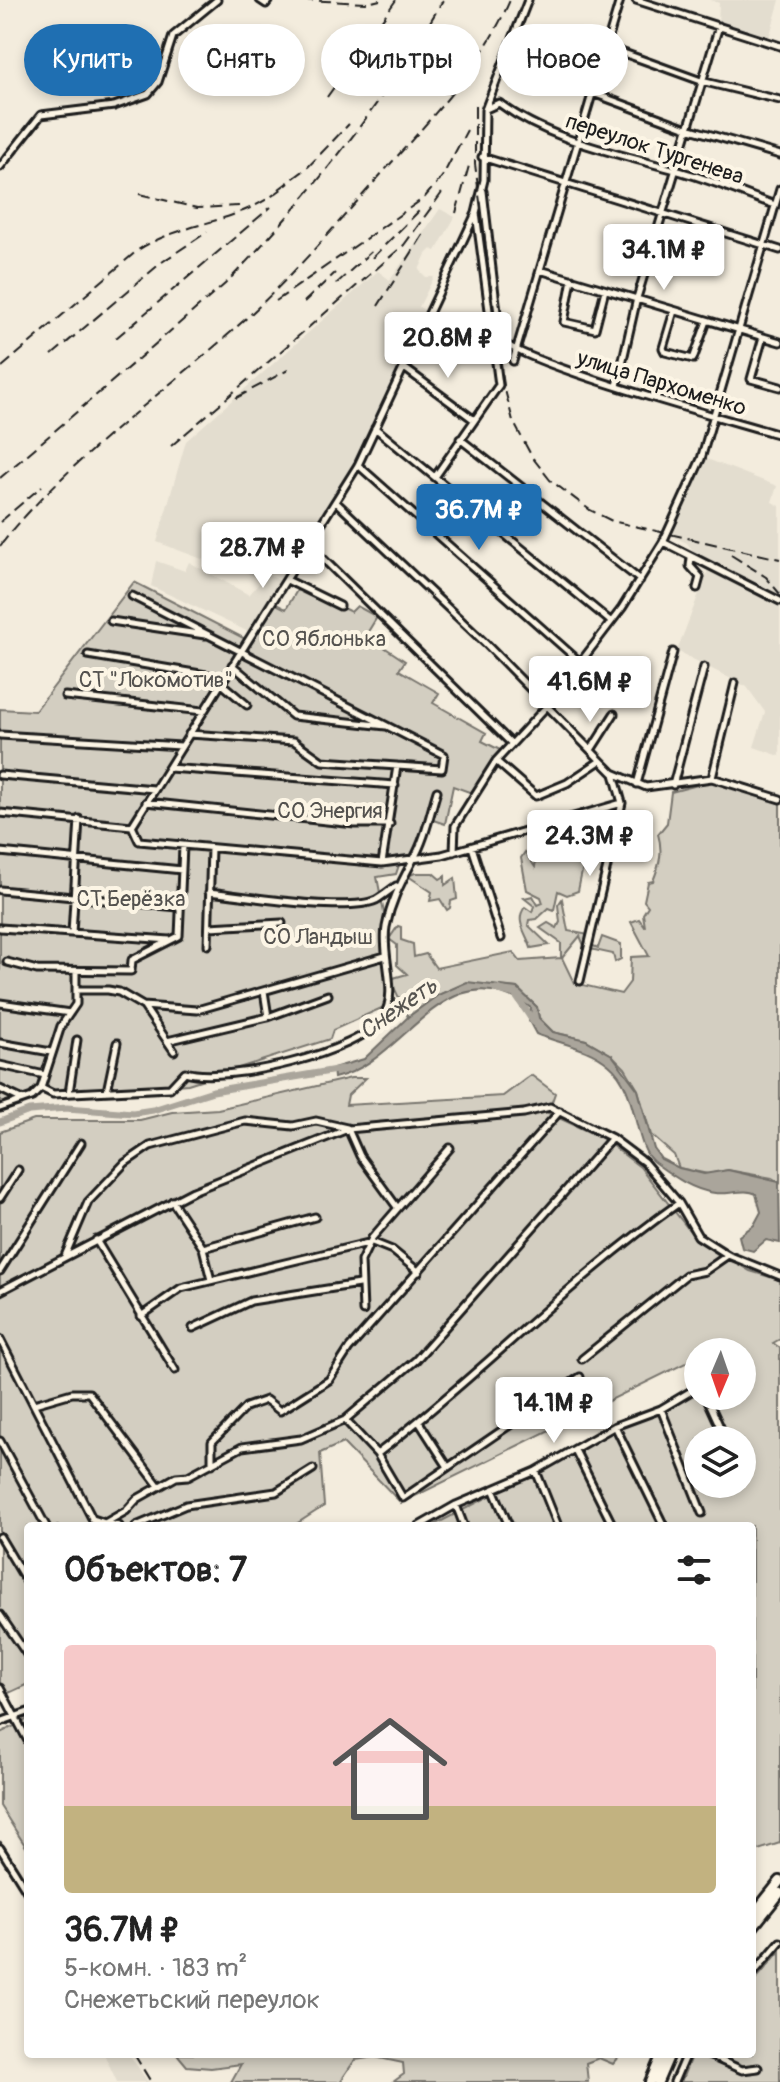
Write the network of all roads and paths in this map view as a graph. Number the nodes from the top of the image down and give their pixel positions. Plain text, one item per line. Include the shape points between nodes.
1 (217, 0) edge
2 (260, 0) edge
3 (269, 0) edge
4 (528, 0) edge
5 (620, 0) edge
6 (636, 0) edge
7 (613, 24) edge
8 (719, 26) junction
9 (780, 46) edge
10 (628, 55) edge
11 (701, 81) junction
12 (591, 96) edge
13 (594, 96) edge
14 (780, 100) edge
15 (485, 110) junction
16 (687, 128) junction
17 (577, 142) junction
18 (780, 155) edge
19 (482, 157) junction
20 (0, 167) edge
21 (674, 171) junction
22 (565, 181) junction
23 (483, 189) junction
24 (780, 189) edge
25 (777, 202) edge
26 (476, 213) junction
27 (663, 214) junction
28 (764, 245) junction
29 (780, 250) edge
30 (540, 270) junction
31 (572, 279) junction
32 (605, 290) junction
33 (637, 298) junction
34 (674, 311) junction
35 (707, 321) junction
36 (737, 330) junction
37 (763, 337) junction
38 (780, 342) edge
39 (516, 352) junction
40 (513, 361) dead end
41 (403, 367) junction
42 (617, 386) junction
43 (780, 387) edge
44 (713, 414) junction
45 (473, 419) junction
46 (375, 428) junction
47 (780, 435) edge
48 (460, 439) junction
49 (358, 465) junction
50 (435, 477) junction
51 (337, 503) junction
52 (663, 542) junction
53 (310, 546) junction
54 (691, 558) junction
55 (286, 580) junction
56 (640, 580) junction
57 (697, 588) dead end
58 (132, 596) dead end
59 (780, 601) edge
60 (340, 606) dead end
61 (111, 621) dead end
62 (610, 621) junction
63 (210, 636) junction
64 (241, 651) junction
65 (673, 652) dead end
66 (88, 655) dead end
67 (580, 662) junction
68 (232, 665) junction
69 (704, 667) dead end
70 (223, 681) junction
71 (735, 683) dead end
72 (65, 696) dead end
73 (247, 705) dead end
74 (547, 706) junction
75 (203, 711) junction
76 (614, 714) dead end
77 (387, 726) junction
78 (189, 734) junction
79 (0, 735) edge
80 (511, 743) junction
81 (181, 746) junction
82 (591, 750) junction
83 (496, 761) junction
84 (600, 761) junction
85 (397, 766) junction
86 (169, 768) junction
87 (613, 773) junction
88 (0, 775) edge
89 (712, 778) junction
90 (637, 784) junction
91 (395, 785) junction
92 (673, 785) junction
93 (154, 789) junction
94 (437, 791) dead end
95 (780, 799) edge
96 (146, 802) junction
97 (622, 803) junction
98 (0, 813) edge
99 (79, 819) junction
100 (390, 824) junction
101 (132, 826) junction
102 (183, 846) junction
103 (472, 847) junction
104 (211, 848) junction
105 (0, 852) edge
106 (454, 852) junction
107 (77, 858) junction
108 (414, 860) junction
109 (382, 863) junction
110 (182, 870) junction
111 (397, 885) junction
112 (0, 890) edge
113 (209, 892) junction
114 (75, 896) junction
115 (178, 907) junction
116 (282, 923) dead end
117 (209, 927) junction
118 (0, 928) edge
119 (72, 933) junction
120 (501, 938) dead end
121 (171, 940) junction
122 (208, 945) dead end
123 (385, 956) junction
124 (7, 962) dead end
125 (76, 971) junction
126 (580, 981) dead end
127 (78, 990) junction
128 (264, 991) junction
129 (328, 995) dead end
130 (0, 1003) edge
131 (143, 1006) junction
132 (70, 1013) junction
133 (268, 1017) junction
134 (77, 1040) dead end
135 (167, 1041) junction
136 (0, 1043) edge
137 (117, 1043) dead end
138 (174, 1051) dead end
139 (51, 1052) junction
140 (0, 1065) edge
141 (45, 1075) junction
142 (41, 1088) junction
143 (0, 1089) edge
144 (107, 1091) junction
145 (69, 1093) junction
146 (23, 1100) junction
147 (0, 1108) edge
148 (560, 1111) junction
149 (348, 1129) junction
150 (612, 1138) junction
151 (81, 1143) dead end
152 (450, 1148) dead end
153 (18, 1170) dead end
154 (0, 1198) edge
155 (172, 1201) junction
156 (679, 1203) junction
157 (397, 1207) junction
158 (315, 1217) dead end
159 (96, 1240) junction
160 (372, 1242) junction
161 (203, 1248) junction
162 (728, 1255) junction
163 (65, 1256) junction
164 (0, 1271) edge
165 (419, 1272) junction
166 (780, 1276) edge
167 (211, 1280) junction
168 (359, 1284) junction
169 (0, 1291) edge
170 (363, 1311) dead end
171 (141, 1316) junction
172 (193, 1328) dead end
173 (0, 1339) edge
174 (582, 1359) dead end
175 (175, 1370) dead end
176 (580, 1377) dead end
177 (684, 1395) edge
178 (34, 1404) junction
179 (661, 1409) junction
180 (345, 1420) junction
181 (419, 1422) junction
182 (615, 1426) junction
183 (0, 1441) edge
184 (575, 1450) junction
185 (377, 1454) junction
186 (212, 1464) junction
187 (448, 1467) junction
188 (313, 1469) dead end
189 (536, 1471) junction
190 (159, 1486) junction
191 (494, 1491) junction
192 (456, 1505) junction
193 (702, 1513) dead end
194 (93, 1519) junction
195 (44, 1522) edge
196 (94, 1522) edge
197 (102, 1522) edge
198 (106, 1522) edge
199 (146, 1522) edge
200 (428, 1522) edge
201 (462, 1522) edge
202 (507, 1522) edge
203 (556, 1522) edge
204 (611, 1522) edge
205 (662, 1522) edge
206 (0, 1537) edge
207 (24, 1577) edge
208 (0, 1615) edge
209 (24, 1650) edge
210 (0, 1688) edge
211 (24, 1713) edge
212 (14, 1716) junction
213 (0, 1722) edge
214 (24, 1734) edge
215 (0, 1848) edge
216 (780, 1881) edge
217 (24, 1887) edge
218 (780, 1893) edge
219 (756, 1911) edge
220 (756, 1923) edge
221 (780, 1942) edge
222 (756, 1970) edge
223 (660, 2058) edge
224 (668, 2058) edge
225 (684, 2058) edge
226 (715, 2058) edge
227 (758, 2068) dead end
228 (650, 2082) edge
229 (658, 2082) edge
230 (674, 2082) edge

1 - 20 street via 173,36 158,82 148,94 114,106 41,115
2 - 3 street
4 - 15 street
5 - 7 street
6 - 8 street
8 - 9 street
8 - 11 street
10 - 11 street
11 - 14 street
11 - 16 street
12 - 17 street
13 - 16 street
15 - 17 street, переулок Тургенева via 499,103
15 - 19 street
16 - 18 street
16 - 21 street
17 - 21 street, переулок Тургенева
17 - 22 street
19 - 22 street
19 - 23 street
21 - 25 street, переулок Тургенева
21 - 27 street
22 - 27 street
22 - 30 street
23 - 26 street
23 - 39 street via 500,338
24 - 25 street
25 - 28 street
26 - 41 street
26 - 45 street via 499,385
27 - 28 street
27 - 33 street
28 - 29 street
28 - 36 street
30 - 31 street
30 - 39 street
31 - 32 street
31 - 32 street via 564,322 595,329
32 - 33 street
33 - 34 street
33 - 42 street
34 - 35 street
34 - 35 street via 663,348 678,355 694,358
35 - 36 street
36 - 37 street
36 - 44 street
37 - 38 street
37 - 43 street via 751,379
39 - 40 street
39 - 42 street, улица Пархоменко
41 - 45 street
41 - 46 street
42 - 44 street, улица Пархоменко
44 - 47 street, улица Пархоменко
44 - 52 street via 696,472
45 - 48 street
46 - 49 street
46 - 50 street
48 - 50 street
48 - 56 street
49 - 51 street
49 - 67 street
50 - 62 street
51 - 53 street
51 - 74 street
52 - 54 street
52 - 56 street
53 - 55 street
53 - 80 street
54 - 57 street via 690,566 700,577
54 - 59 street
55 - 60 street
55 - 64 street
56 - 62 street
58 - 63 street
61 - 63 street
62 - 67 street
63 - 64 street
64 - 68 street
64 - 77 street
65 - 90 street
66 - 70 street
67 - 74 street
68 - 70 street
68 - 77 street via 293,716
69 - 92 street
70 - 73 street
70 - 75 street
71 - 89 street
72 - 75 street
74 - 80 street
74 - 82 street
75 - 78 street
76 - 82 street
77 - 85 street via 444,755 442,769
78 - 81 street
78 - 85 street via 294,741 322,761
79 - 81 street
80 - 83 street
81 - 86 street
82 - 84 street
83 - 84 street via 536,796
83 - 106 street via 455,826
84 - 87 street
85 - 91 street
86 - 91 street
86 - 93 street
87 - 90 street
87 - 97 street
88 - 93 street
89 - 92 street
89 - 95 street
90 - 92 street
91 - 100 street
93 - 96 street
94 - 108 street
96 - 100 street
96 - 101 street
97 - 103 street
97 - 126 street
98 - 99 street
99 - 101 street
99 - 107 street
100 - 109 street
101 - 102 street via 139,841
102 - 104 street
102 - 110 street
103 - 106 street
103 - 120 street
104 - 109 street
104 - 113 street
105 - 107 street
106 - 108 street
107 - 110 street
107 - 114 street
108 - 109 street
108 - 111 street
110 - 115 street
111 - 113 street via 361,903 317,904
111 - 123 street
112 - 114 street
113 - 117 street
114 - 115 street
114 - 119 street
115 - 121 street via 179,936
116 - 117 street
117 - 122 street
118 - 119 street
119 - 121 street
121 - 125 street via 132,960 131,971
123 - 128 street
123 - 144 street via 389,1004 374,1028 349,1045 253,1070 201,1077 185,1072 170,1088
124 - 125 street via 37,970
125 - 127 street
127 - 131 street via 119,992
127 - 132 street
128 - 131 street via 197,1010
128 - 133 street
129 - 133 street
130 - 132 street
131 - 135 street
132 - 139 street
133 - 135 street
134 - 145 street
135 - 138 street
136 - 139 street
137 - 144 street
139 - 141 street
140 - 141 street
141 - 142 street
142 - 145 street
142 - 146 street
143 - 146 street
144 - 145 street
146 - 147 street
148 - 149 street via 550,1107
148 - 150 street
148 - 165 street
149 - 155 street
149 - 157 street via 360,1156
149 - 163 street via 316,1121 293,1126 245,1121 150,1146 125,1163 88,1202
150 - 156 street via 644,1162
150 - 180 street via 416,1360
151 - 164 street
152 - 157 street
153 - 154 street
155 - 159 street
155 - 161 street
156 - 162 street via 698,1236
156 - 181 street via 624,1241
157 - 160 street
158 - 161 street
159 - 163 street
159 - 171 street
160 - 165 street via 392,1250
160 - 167 street
160 - 168 street via 361,1261
161 - 167 street
162 - 166 street
162 - 174 street via 705,1271 686,1275
163 - 169 street
165 - 186 street via 349,1349 329,1380 280,1411 266,1400 246,1407 226,1424 212,1442
167 - 171 street via 181,1288
168 - 170 street
168 - 172 street via 251,1301
171 - 175 street
173 - 178 street
176 - 187 street
177 - 179 street
178 - 190 street via 89,1393
178 - 194 street
179 - 182 street
179 - 193 street
180 - 185 street
180 - 186 street via 301,1439 242,1447
181 - 185 street
181 - 187 street
182 - 184 street
182 - 205 street
183 - 195 street
184 - 189 street
184 - 204 street
185 - 187 street via 403,1498
186 - 190 street
188 - 199 street via 276,1492 186,1505
189 - 191 street
189 - 203 street
190 - 198 street
191 - 192 street
191 - 202 street
192 - 200 street
192 - 201 street
194 - 196 street
194 - 197 street
206 - 207 street
208 - 209 street
210 - 212 street
211 - 212 street
212 - 213 street
212 - 214 street
215 - 217 street
216 - 219 main road
218 - 220 main road
221 - 222 street
223 - 228 main road
224 - 229 main road
225 - 230 street
226 - 227 street via 742,2070

